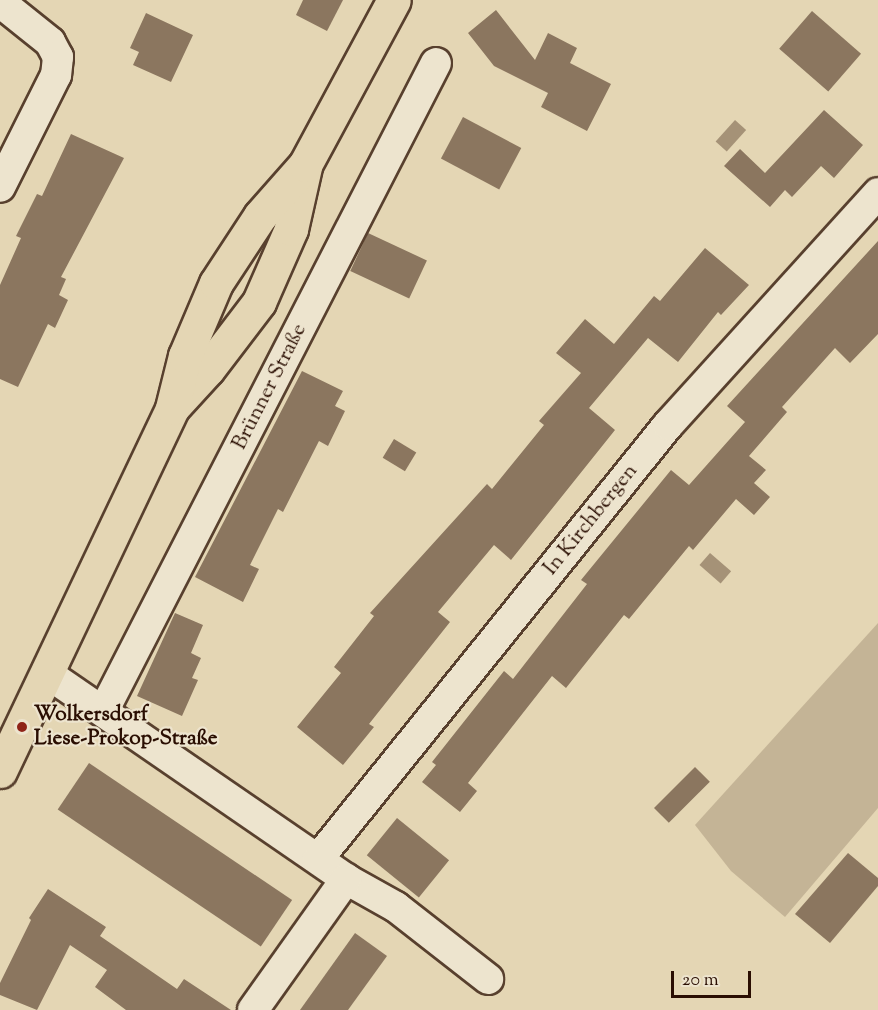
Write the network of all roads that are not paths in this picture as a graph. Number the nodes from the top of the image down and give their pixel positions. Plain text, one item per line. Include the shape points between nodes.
1 (394, 0) edge
2 (0, 2) edge
3 (436, 63) dead end
4 (306, 165) junction
5 (0, 187) edge
6 (878, 194) edge
7 (172, 408) junction
8 (48, 674) junction
9 (104, 710) junction
10 (0, 771) edge
11 (318, 859) junction
12 (346, 879) junction
13 (488, 979) dead end
14 (253, 1010) edge

1 - 4 main road
2 - 5 street via 50,42 58,57 56,75
3 - 9 street, Brünner Straße
4 - 7 main road via 260,216 216,283 185,356
4 - 7 main road via 291,229 259,302 208,369
6 - 11 street, In Kirchbergen via 668,425
7 - 8 main road
8 - 9 street
8 - 10 main road
9 - 11 street
11 - 12 street
12 - 13 street via 396,907
12 - 14 street

